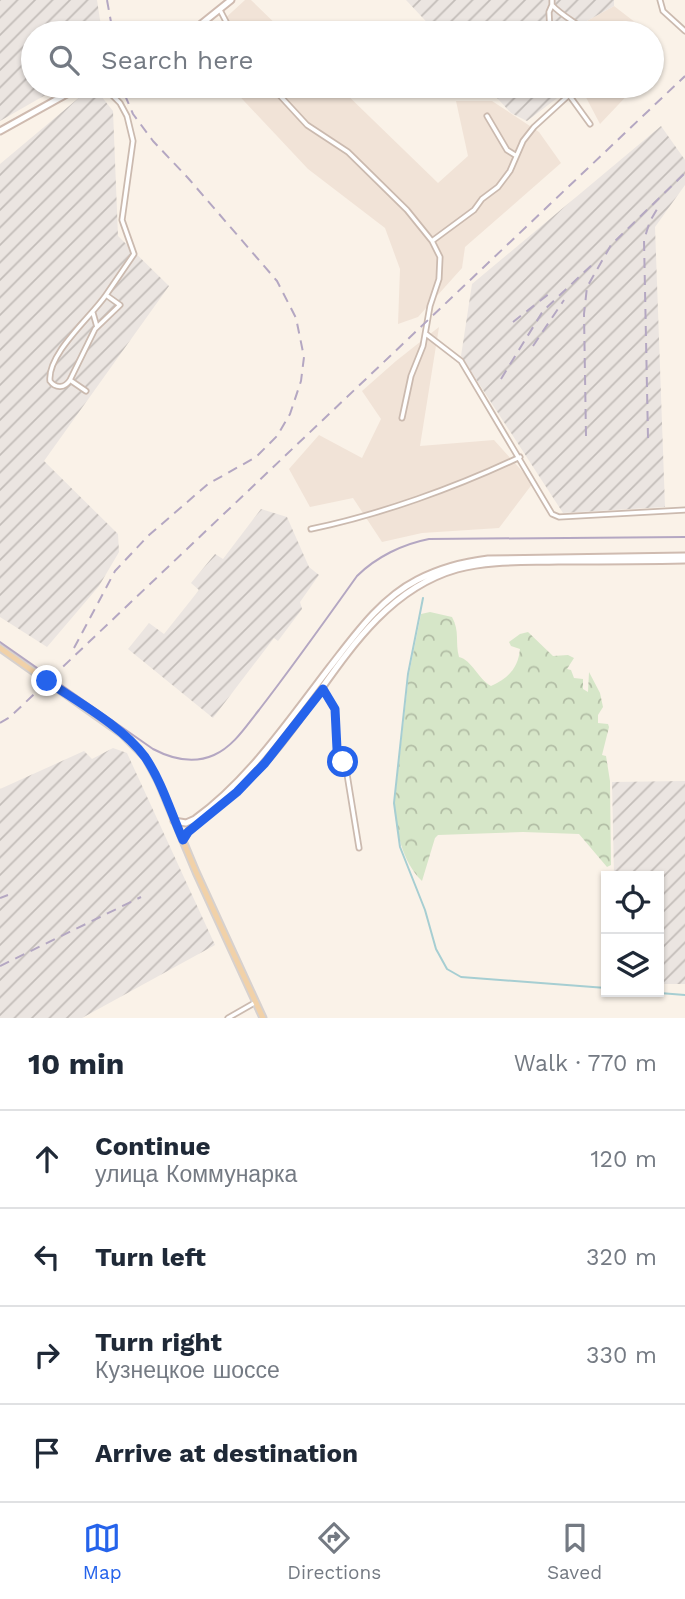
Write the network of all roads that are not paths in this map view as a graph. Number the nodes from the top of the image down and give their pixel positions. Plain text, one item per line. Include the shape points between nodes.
1 (660, 0) edge
2 (227, 1) edge
3 (553, 4) edge
4 (219, 9) junction
5 (204, 21) edge
6 (226, 21) edge
7 (549, 21) edge
8 (575, 21) edge
9 (685, 31) edge
10 (59, 98) edge
11 (116, 98) edge
12 (282, 98) edge
13 (566, 98) edge
14 (571, 98) edge
15 (487, 116) dead end
16 (590, 124) dead end
17 (0, 131) edge
18 (515, 155) junction
19 (432, 241) junction
20 (106, 295) junction
21 (93, 313) junction
22 (97, 327) junction
23 (426, 334) junction
24 (70, 380) junction
25 (86, 391) dead end
26 (402, 418) dead end
27 (520, 457) junction
28 (685, 510) edge
29 (311, 529) dead end
30 (685, 558) edge
31 (0, 648) edge
32 (323, 689) junction
33 (174, 821) junction
34 (183, 840) junction
35 (359, 848) dead end
36 (256, 1003) junction
37 (228, 1018) edge
38 (263, 1018) edge

1 - 9 street via 663,11
2 - 4 main road
3 - 7 street
3 - 8 street
4 - 5 main road
4 - 6 street
10 - 17 main road
11 - 20 street via 133,141 122,220 134,254
12 - 19 street via 307,125 348,152 407,209
13 - 18 street via 534,127
14 - 16 street
15 - 18 street via 506,150
18 - 19 street via 498,187
19 - 23 street via 440,257 439,279
20 - 21 street
20 - 22 street via 120,305
21 - 22 street
21 - 24 street via 70,336 49,376 53,385 62,387
22 - 24 street
23 - 26 street
23 - 27 street via 461,361
24 - 25 street
27 - 28 street via 548,508 559,517
27 - 29 street via 370,515
30 - 32 main road via 514,562 446,573 412,589 388,608
30 - 33 main road via 488,559 458,563 417,580 368,620 246,771 200,815 186,823
31 - 33 main road via 138,748 159,781
32 - 34 main road via 265,763
32 - 35 street via 335,709 337,749 346,768
33 - 34 main road
34 - 36 main road
36 - 37 street
36 - 38 main road

